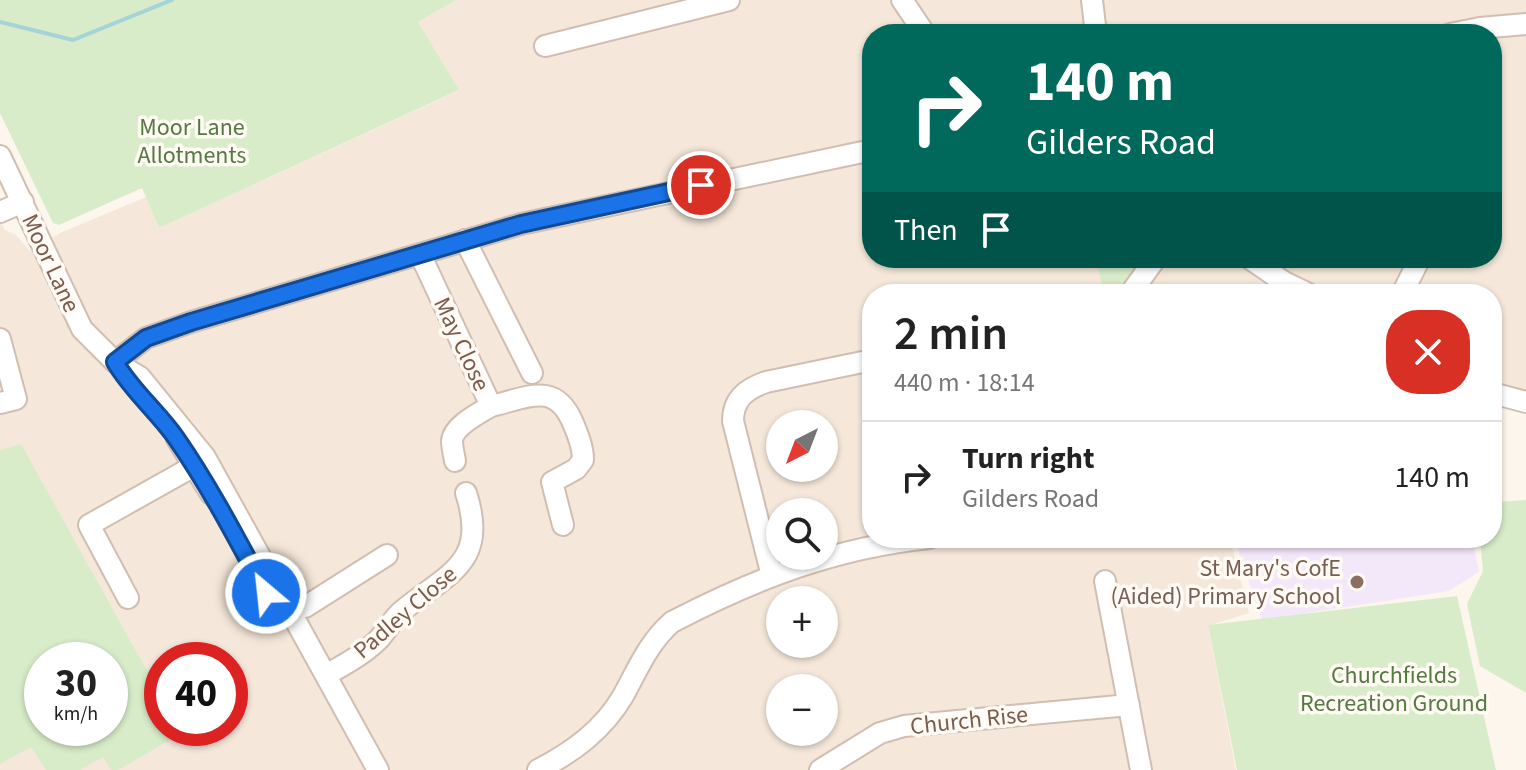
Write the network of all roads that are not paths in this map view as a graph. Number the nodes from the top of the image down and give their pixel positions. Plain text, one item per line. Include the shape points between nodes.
1 (729, 0) edge
2 (902, 0) edge
3 (1092, 0) edge
4 (918, 24) edge
5 (1095, 24) edge
6 (1526, 24) edge
7 (1502, 26) edge
8 (545, 46) dead end
9 (862, 152) edge
10 (0, 156) edge
11 (23, 202) junction
12 (0, 212) edge
13 (465, 240) junction
14 (420, 254) junction
15 (1264, 268) edge
16 (1288, 284) edge
17 (0, 339) edge
18 (115, 362) junction
19 (862, 362) edge
20 (532, 373) dead end
21 (1502, 396) edge
22 (1526, 402) edge
23 (0, 403) edge
24 (491, 406) junction
25 (455, 461) dead end
26 (194, 466) junction
27 (466, 493) dead end
28 (563, 525) dead end
29 (862, 548) edge
30 (387, 555) dead end
31 (772, 576) junction
32 (1105, 581) dead end
33 (128, 598) dead end
34 (283, 611) junction
35 (326, 675) junction
36 (1129, 705) junction
37 (363, 770) edge
38 (378, 770) edge
39 (538, 770) edge
40 (820, 770) edge
41 (1141, 770) edge

1 - 8 street
2 - 4 street
3 - 5 street
6 - 7 street
9 - 13 street
10 - 11 street, Moor Lane
11 - 12 street
11 - 18 street, Moor Lane via 82,329
13 - 14 street
13 - 20 street
14 - 18 street via 191,322 146,338
14 - 24 street, May Close
15 - 16 street
17 - 23 street via 16,399
18 - 26 street, Moor Lane
18 - 34 street, Moor Lane via 140,377 205,457
19 - 31 street via 752,386 737,401 733,421
21 - 22 street
24 - 25 street via 454,434
24 - 28 street, May Close via 536,396 556,397 563,404 583,460 552,482
26 - 33 street via 89,525
26 - 34 street, Moor Lane
27 - 35 street, Padley Close via 479,542 449,577 401,612 370,648
29 - 31 street
30 - 34 street via 305,607
31 - 39 street via 672,622 652,643 597,730
32 - 36 street
34 - 35 street, Moor Lane
34 - 37 street, Moor Lane
35 - 38 street, Moor Lane
36 - 40 street, Church Rise via 904,726 880,733
36 - 41 street

